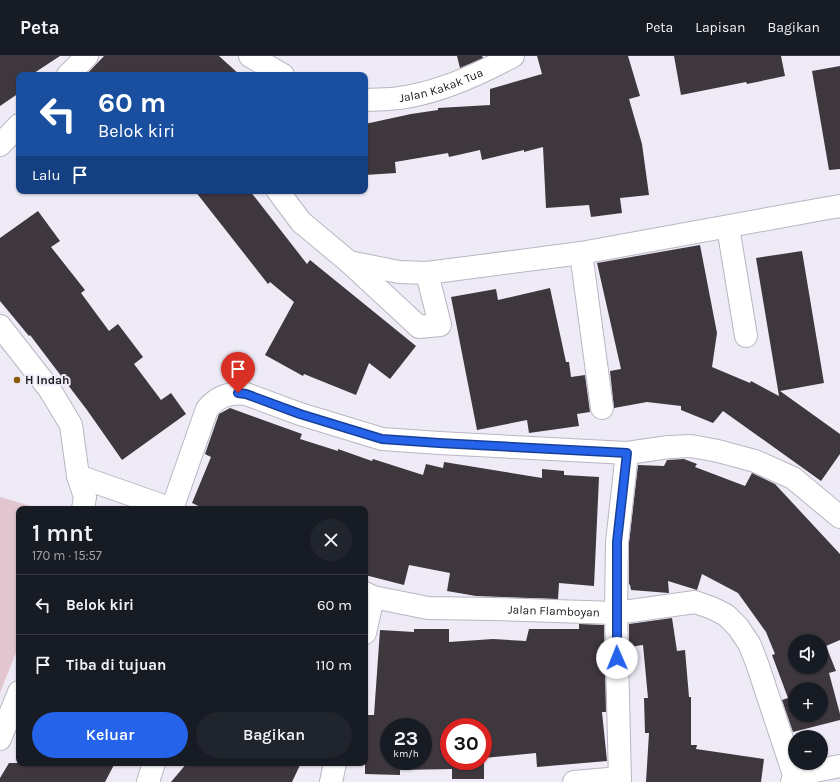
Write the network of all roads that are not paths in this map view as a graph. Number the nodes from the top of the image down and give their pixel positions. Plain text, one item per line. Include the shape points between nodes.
1 (87, 56) edge
2 (250, 56) edge
3 (513, 56) edge
4 (71, 72) edge
5 (278, 72) edge
6 (368, 100) edge
7 (16, 128) edge
8 (0, 145) edge
9 (280, 194) edge
10 (840, 206) edge
11 (728, 227) junction
12 (581, 253) junction
13 (349, 262) junction
14 (427, 273) junction
15 (0, 326) edge
16 (746, 336) dead end
17 (602, 408) dead end
18 (627, 453) junction
19 (78, 476) junction
20 (84, 506) edge
21 (163, 506) edge
22 (173, 506) edge
23 (840, 516) edge
24 (369, 595) edge
25 (616, 613) junction
26 (16, 699) edge
27 (0, 739) edge
28 (153, 766) edge
29 (334, 766) edge
30 (840, 766) edge
31 (793, 779) edge
32 (620, 780) edge
33 (148, 782) edge
34 (331, 782) edge
35 (574, 782) edge

1 - 4 street
2 - 5 street
3 - 6 street, Jalan Kakak Tua via 464,79 432,90 399,98
7 - 8 street
9 - 13 street via 301,222
10 - 11 street
11 - 12 street
11 - 16 street
12 - 14 street
12 - 17 street
13 - 14 street via 399,272
13 - 14 street via 419,328 440,325
15 - 19 street via 50,390 71,425
18 - 22 street via 382,439 300,414 246,394 229,394 220,397 207,409
18 - 23 street via 691,446 755,461 793,478
18 - 25 street via 617,542
19 - 20 street via 85,497
19 - 21 street
24 - 25 street, Jalan Flamboyan via 428,608
25 - 31 street, Jalan Flamboyan via 696,602 726,615 750,645
25 - 32 street
26 - 27 street
28 - 33 street
29 - 34 street
30 - 31 street
32 - 35 street

